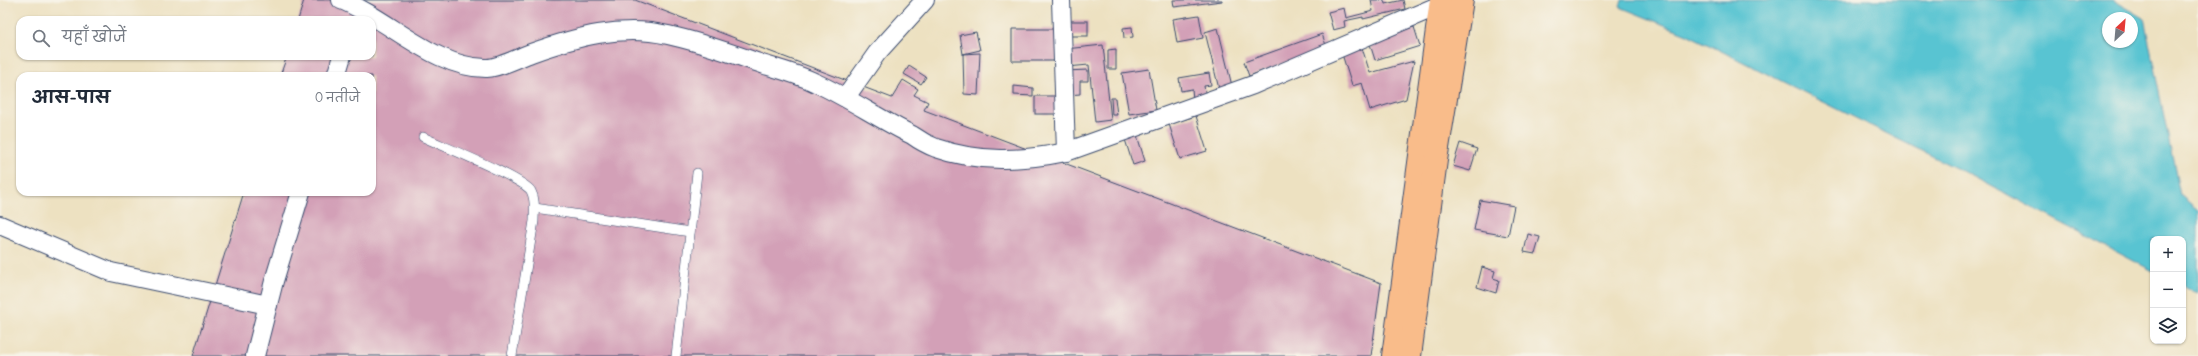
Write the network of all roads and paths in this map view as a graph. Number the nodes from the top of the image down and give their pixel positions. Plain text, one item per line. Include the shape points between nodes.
1 (340, 0) edge
2 (925, 0) edge
3 (1061, 0) edge
4 (1462, 0) edge
5 (1441, 3) edge
6 (355, 13) edge
7 (376, 24) edge
8 (341, 60) edge
9 (337, 72) edge
10 (846, 97) junction
11 (423, 137) dead end
12 (1066, 152) junction
13 (697, 173) dead end
14 (300, 196) edge
15 (535, 208) junction
16 (0, 225) edge
17 (690, 232) junction
18 (268, 305) junction
19 (255, 356) edge
20 (512, 356) edge
21 (676, 356) edge
22 (1393, 356) edge
23 (1410, 356) edge

1 - 6 street
2 - 10 street via 877,53
3 - 12 street
4 - 23 main road via 1436,160
5 - 12 street via 1253,85
5 - 22 main road
7 - 10 street via 445,58 465,65 489,68 569,39 620,30 666,34 708,45 813,81
8 - 9 street
10 - 12 street via 890,125 935,147 964,155 1003,160 1038,158
11 - 15 lane via 512,178 530,190
13 - 17 lane
14 - 18 street
15 - 17 lane
15 - 20 lane
16 - 18 street via 111,272
17 - 21 lane
18 - 19 street

